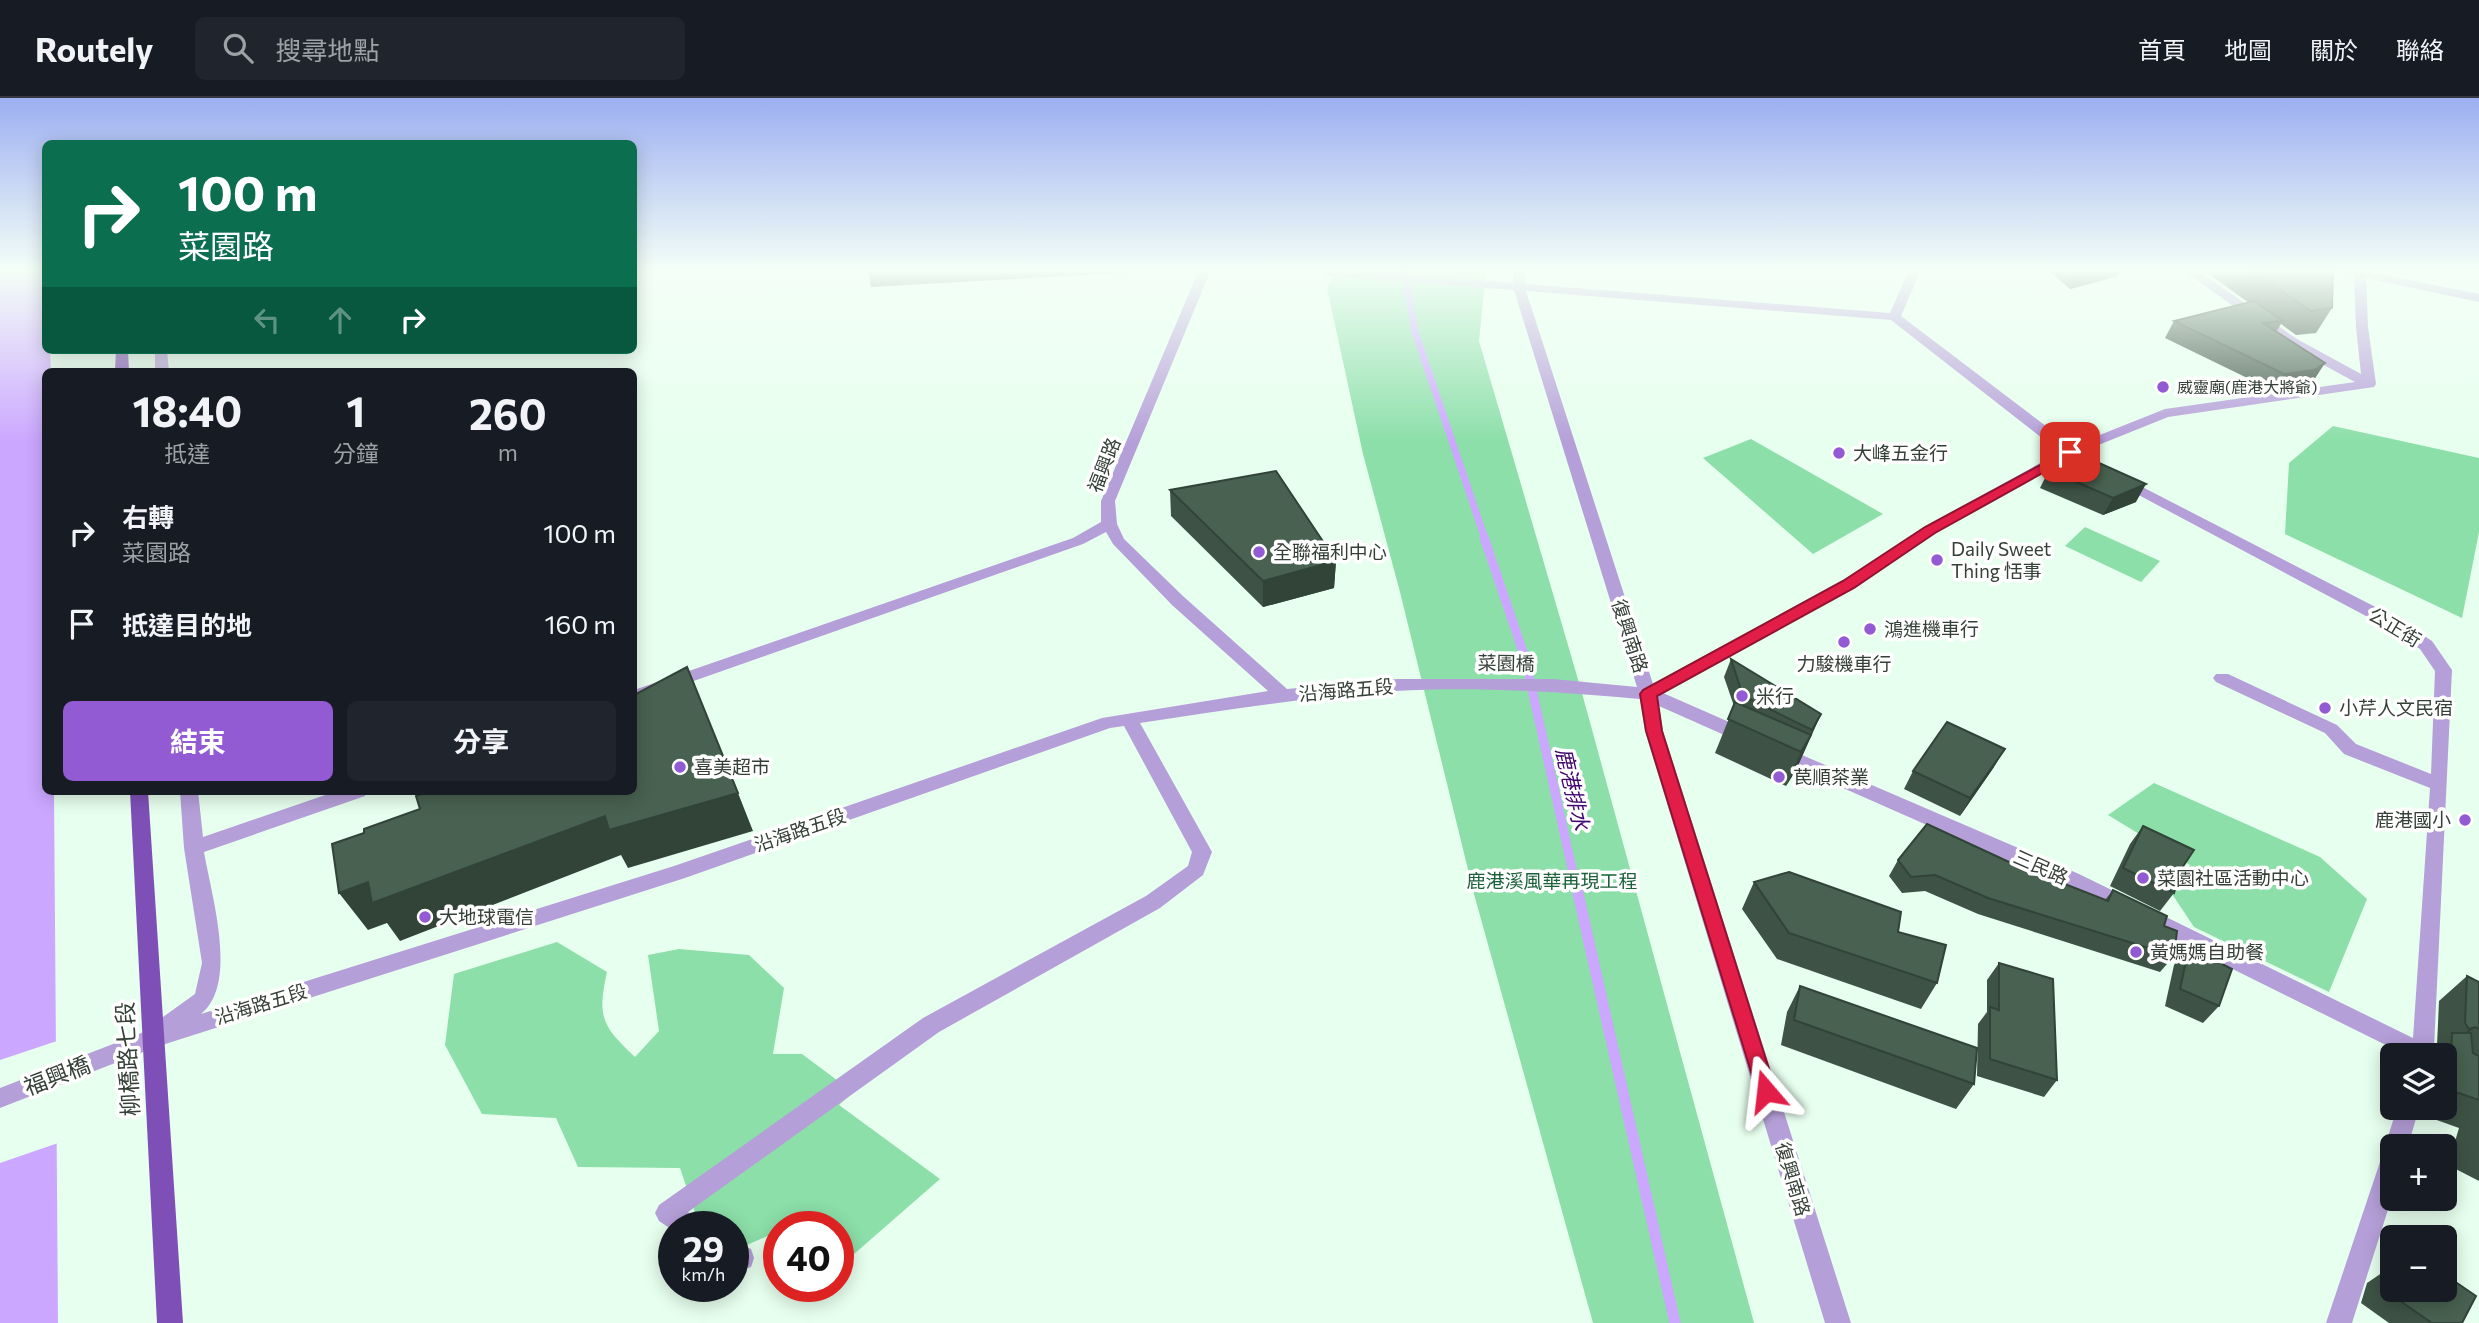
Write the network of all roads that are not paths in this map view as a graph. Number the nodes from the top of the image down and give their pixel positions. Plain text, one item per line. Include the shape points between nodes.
1 (1180, 329) edge
2 (1535, 329) edge
3 (1910, 329) edge
4 (2274, 329) edge
5 (2362, 329) edge
6 (2369, 384) junction
7 (2070, 452) junction
8 (1109, 524) junction
9 (2222, 678) dead end
10 (1459, 683) joint
11 (1648, 694) junction
12 (637, 695) edge
13 (1283, 695) junction
14 (1129, 719) junction
15 (2438, 784) junction
16 (139, 795) edge
17 (189, 795) edge
18 (346, 795) edge
19 (194, 848) junction
20 (153, 1038) junction
21 (2401, 1043) edge
22 (2426, 1043) edge
23 (0, 1098) edge
24 (2380, 1198) edge
25 (670, 1211) edge
26 (170, 1323) edge
27 (1838, 1323) edge
28 (2339, 1323) edge

1 - 8 street, 福興路 via 1108,501
2 - 11 street, 復興南路
3 - 7 street, 公正街
4 - 6 street
5 - 6 street
6 - 7 street via 2165,413
7 - 11 street via 1930,530 1849,584
7 - 15 street, 公正街 via 2427,645 2444,670
8 - 12 street via 1078,541
8 - 13 street, 福興路 via 1118,541
9 - 15 street via 2331,729 2350,749
10 - 11 street, 菜園橋
10 - 13 street, 沿海路五段
11 - 21 street, 三民路 via 2072,880
11 - 27 street, 復興南路 via 1654,731
13 - 14 street, 沿海路五段
14 - 20 street, 沿海路五段 via 1108,722 678,873
14 - 25 street via 1202,852 1196,870 1153,902 931,1025
15 - 22 street, 公正街
16 - 20 main road, 柳橋路七段
17 - 19 street
18 - 19 street
19 - 20 street via 212,963 204,999
20 - 23 street, 福興橋
20 - 26 main road, 柳橋路七段
24 - 28 street

